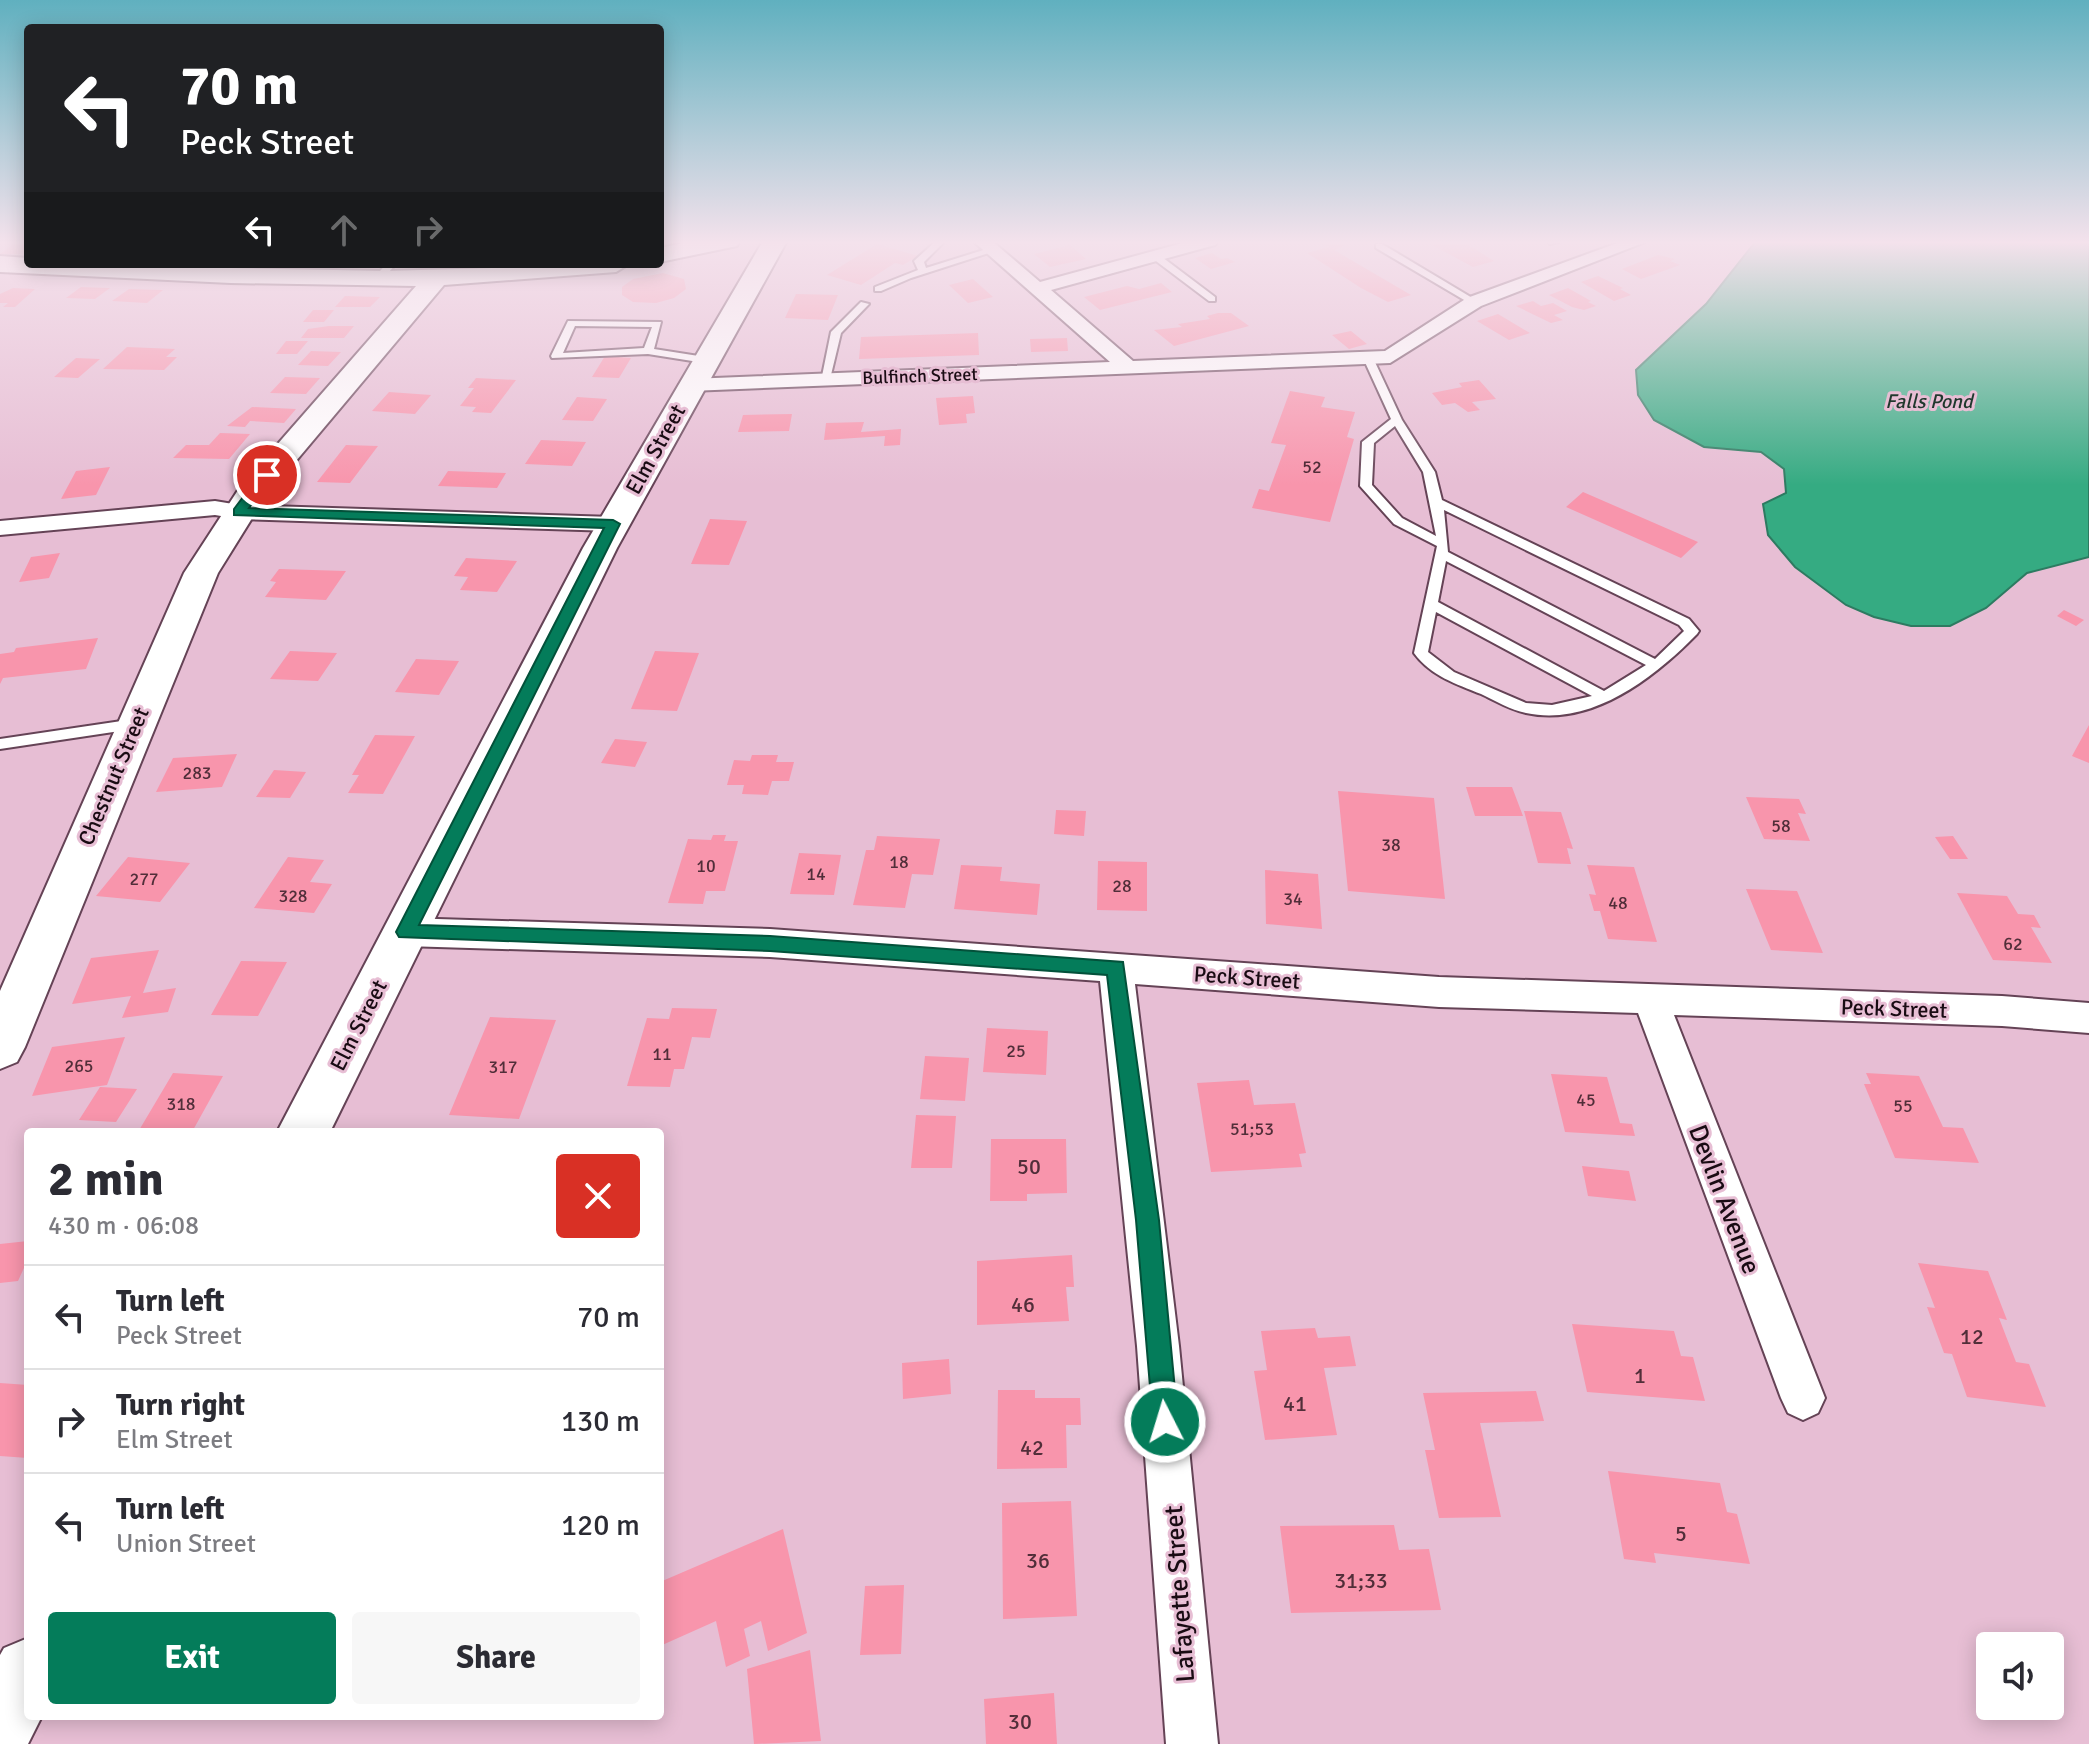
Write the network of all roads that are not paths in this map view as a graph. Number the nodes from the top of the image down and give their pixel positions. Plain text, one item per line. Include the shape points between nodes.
1 (398, 322) edge
2 (727, 322) edge
3 (846, 322) edge
4 (1077, 322) edge
5 (1439, 322) edge
6 (648, 351) junction
7 (1379, 358) junction
8 (1130, 369) junction
9 (698, 372) junction
10 (825, 379) junction
11 (1397, 420) junction
12 (1437, 502) junction
13 (239, 512) junction
14 (613, 524) junction
15 (0, 528) edge
16 (1442, 549) junction
17 (1431, 604) junction
18 (1654, 664) junction
19 (1605, 697) junction
20 (135, 724) junction
21 (0, 744) edge
22 (405, 932) junction
23 (1116, 967) junction
24 (1650, 999) junction
25 (2089, 1018) edge
26 (0, 1047) edge
27 (305, 1128) edge
28 (1803, 1398) dead end
29 (24, 1680) edge
30 (0, 1726) edge
31 (1192, 1744) edge

1 - 13 street, Chestnut Street
2 - 9 street, Elm Street
3 - 10 lane via 836,332
4 - 8 street
5 - 7 street
6 - 6 lane via 658,324 571,323 556,356
6 - 9 lane
7 - 8 street, Bulfinch Street
7 - 11 lane
8 - 10 street, Bulfinch Street
9 - 10 street, Bulfinch Street
9 - 14 street, Elm Street
11 - 12 lane via 1429,472
11 - 16 lane via 1368,442 1366,486 1398,521
12 - 16 lane
12 - 18 lane via 1684,622 1692,631
13 - 14 street
13 - 15 street via 215,508
13 - 20 street, Chestnut Street via 201,573
14 - 22 street, Elm Street
16 - 17 lane
16 - 18 lane
17 - 19 lane
17 - 19 lane via 1421,653 1436,671 1530,709 1573,707
18 - 19 lane
20 - 21 lane
20 - 26 street, Chestnut Street
22 - 23 street, Peck Street via 770,943
22 - 27 street, Elm Street
23 - 24 street, Peck Street via 1439,992
23 - 31 street, Lafayette Street via 1148,1220 1180,1650
24 - 25 street, Peck Street
24 - 28 street, Devlin Avenue
29 - 30 street

